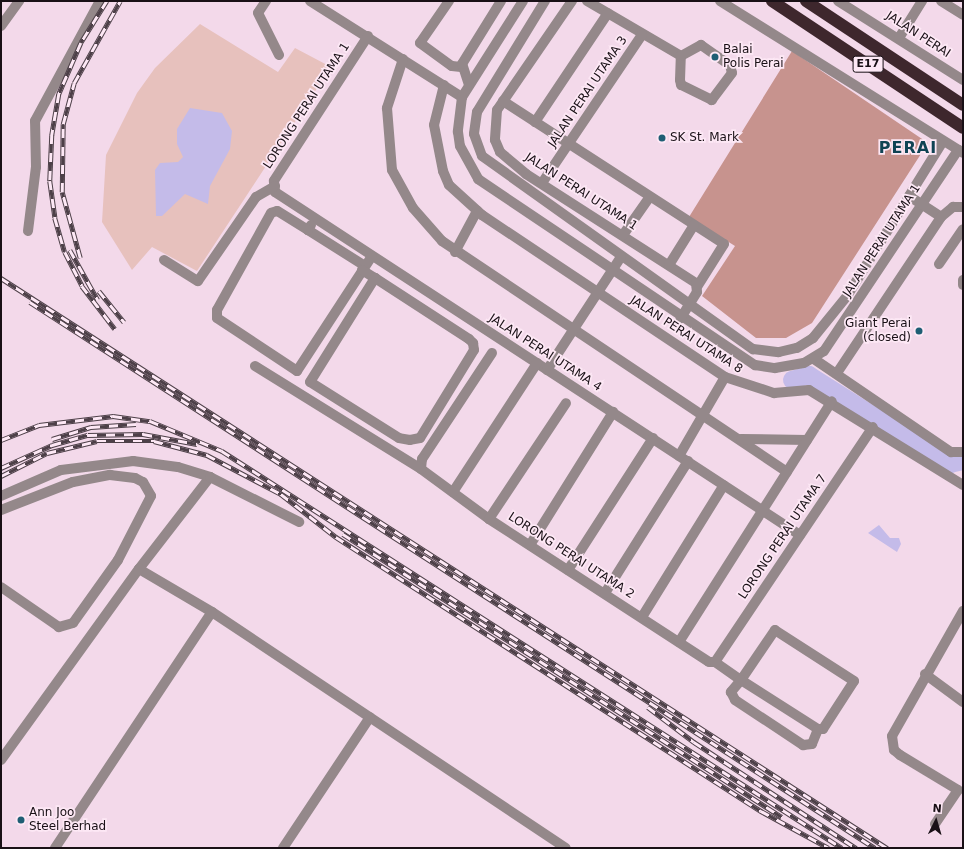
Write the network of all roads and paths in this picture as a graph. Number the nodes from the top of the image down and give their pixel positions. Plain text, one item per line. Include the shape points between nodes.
1 (19, 1) edge
2 (100, 1) edge
3 (266, 1) edge
4 (310, 1) edge
5 (449, 1) edge
6 (501, 1) edge
7 (523, 1) edge
8 (544, 1) edge
9 (572, 1) edge
10 (587, 1) edge
11 (720, 1) edge
12 (772, 1) edge
13 (806, 1) edge
14 (838, 1) edge
15 (922, 1) edge
16 (940, 1) edge
17 (608, 13) junction
18 (963, 16) edge
19 (1, 26) edge
20 (642, 35) junction
21 (368, 36) junction
22 (899, 38) junction
23 (279, 55) dead end
24 (681, 56) junction
25 (403, 59) junction
26 (461, 67) junction
27 (963, 80) edge
28 (444, 85) junction
29 (469, 85) junction
30 (462, 97) junction
31 (504, 101) junction
32 (963, 105) edge
33 (535, 122) junction
34 (963, 128) edge
35 (943, 142) junction
36 (567, 144) junction
37 (961, 152) edge
38 (542, 183) junction
39 (275, 189) junction
40 (909, 196) junction
41 (649, 198) junction
42 (922, 204) junction
43 (963, 207) edge
44 (477, 211) junction
45 (940, 217) junction
46 (316, 219) junction
47 (694, 225) junction
48 (963, 229) edge
49 (308, 230) junction
50 (28, 231) dead end
51 (623, 235) junction
52 (455, 252) junction
53 (372, 256) junction
54 (621, 257) junction
55 (164, 260) dead end
56 (939, 264) dead end
57 (669, 265) junction
58 (364, 268) junction
59 (612, 271) junction
60 (375, 278) junction
61 (963, 280) edge
62 (963, 285) edge
63 (697, 287) junction
64 (597, 293) junction
65 (690, 304) junction
66 (681, 318) junction
67 (574, 331) junction
68 (492, 353) dead end
69 (814, 359) junction
70 (537, 363) junction
71 (255, 366) dead end
72 (547, 370) junction
73 (837, 373) junction
74 (725, 377) junction
75 (832, 401) junction
76 (566, 403) dead end
77 (613, 412) junction
78 (704, 413) junction
79 (873, 426) junction
80 (653, 438) junction
81 (741, 439) junction
82 (807, 440) junction
83 (963, 452) edge
84 (679, 456) junction
85 (688, 461) junction
86 (420, 467) junction
87 (787, 472) junction
88 (210, 477) junction
89 (724, 485) junction
90 (963, 485) edge
91 (453, 492) junction
92 (1, 496) edge
93 (1, 510) edge
94 (763, 510) junction
95 (489, 519) junction
96 (299, 522) dead end
97 (800, 535) junction
98 (530, 545) junction
99 (139, 569) junction
100 (568, 570) junction
101 (1, 587) edge
102 (605, 593) junction
103 (212, 612) junction
104 (963, 612) edge
105 (642, 617) junction
106 (960, 624) edge
107 (679, 642) junction
108 (715, 662) junction
109 (925, 674) junction
110 (742, 680) junction
111 (963, 700) edge
112 (370, 717) junction
113 (818, 729) junction
114 (1, 760) edge
115 (935, 824) dead end
116 (55, 848) edge
117 (284, 848) edge
118 (566, 848) edge

1 - 19 street
2 - 50 street via 35,122 35,174
3 - 23 street via 258,13
4 - 21 street
5 - 26 street via 420,43 452,66
6 - 26 street
7 - 29 street
8 - 54 street, JALAN PERAI UTAMA 1 via 481,101 477,112 476,145 490,165
9 - 31 street, JALAN PERAI UTAMA 1
10 - 17 street
11 - 35 street
12 - 34 highway, E17
13 - 32 highway, E17
14 - 22 street, JALAN PERAI
15 - 22 street
16 - 18 street
17 - 20 street
17 - 33 street
20 - 24 street
20 - 36 street, JALAN PERAI UTAMA 3
21 - 25 street
21 - 39 street, LORONG PERAI UTAMA 1 via 274,181
22 - 27 street, JALAN PERAI
24 - 24 street via 701,46 730,65 732,73 717,97 705,100 681,85
25 - 28 street
25 - 52 street via 387,108 392,170 413,208
26 - 29 street
28 - 30 street
28 - 44 street via 434,125 437,150 449,185
29 - 30 street
30 - 59 street via 458,132 460,146 478,179
31 - 33 street
31 - 38 street, JALAN PERAI UTAMA 1 via 494,126 500,152
33 - 36 street
35 - 37 street
35 - 40 street, JALAN PERAI UTAMA 1
36 - 38 street, JALAN PERAI UTAMA 3
36 - 41 street
37 - 42 street, JALAN PERAI UTAMA 1
38 - 51 street, JALAN PERAI UTAMA 1
39 - 46 street, JALAN PERAI UTAMA 4
39 - 55 street via 256,197 198,281
40 - 42 street
40 - 65 street, JALAN PERAI UTAMA 1 via 847,296 813,338 797,348 764,352 753,349
41 - 47 street
41 - 51 street
42 - 45 street
42 - 69 street, JALAN PERAI UTAMA 1 via 874,280 824,351
43 - 45 street via 953,207
44 - 52 street
44 - 64 street
45 - 73 street
46 - 49 street
46 - 53 street, JALAN PERAI UTAMA 4
47 - 57 street
47 - 63 street via 724,244
48 - 56 street
49 - 58 street
49 - 58 street via 277,211 271,213 220,301 217,318 297,371
51 - 57 street, JALAN PERAI UTAMA 1
52 - 67 street
53 - 58 street
53 - 70 street, JALAN PERAI UTAMA 4
54 - 59 street
54 - 65 street, JALAN PERAI UTAMA 1
57 - 63 street, JALAN PERAI UTAMA 1
58 - 60 street
59 - 64 street
59 - 66 street
60 - 60 street via 310,382 399,438 420,438 474,350 473,343
61 - 62 street
63 - 65 street
64 - 67 street
64 - 74 street, JALAN PERAI UTAMA 8
65 - 66 street
66 - 69 street via 755,365 775,368
67 - 72 street
67 - 78 street
68 - 86 street
69 - 73 street
70 - 72 street, JALAN PERAI UTAMA 4
70 - 91 street
71 - 86 street, LORONG PERAI UTAMA 2
72 - 77 street, JALAN PERAI UTAMA 4
73 - 83 street via 951,452
74 - 75 street, JALAN PERAI UTAMA 8 via 774,393 809,390
74 - 78 street
75 - 79 street, JALAN PERAI UTAMA 8
75 - 82 street
76 - 95 street
77 - 80 street, JALAN PERAI UTAMA 4
77 - 98 street
78 - 81 street
78 - 84 street
79 - 90 street, JALAN PERAI UTAMA 8
79 - 97 street, LORONG PERAI UTAMA 7
80 - 84 street, JALAN PERAI UTAMA 4
80 - 100 street
81 - 82 street
81 - 87 street
82 - 87 street
84 - 85 street, JALAN PERAI UTAMA 4
85 - 89 street, JALAN PERAI UTAMA 4
85 - 102 street
86 - 91 street, LORONG PERAI UTAMA 2
87 - 94 street
88 - 92 street via 178,467 133,461 61,470
88 - 96 street
88 - 99 street
89 - 94 street, JALAN PERAI UTAMA 4
89 - 105 street
91 - 95 street, LORONG PERAI UTAMA 2
93 - 101 street via 73,482 110,475 135,478 143,482 151,496 118,560 73,623 59,626
94 - 97 street, JALAN PERAI UTAMA 4
94 - 107 street
95 - 98 street, LORONG PERAI UTAMA 2
97 - 108 street, LORONG PERAI UTAMA 7
98 - 100 street, LORONG PERAI UTAMA 2
99 - 103 street
99 - 114 street
100 - 102 street, LORONG PERAI UTAMA 2
102 - 105 street, LORONG PERAI UTAMA 2
103 - 112 street
103 - 116 street
104 - 106 street
105 - 107 street, LORONG PERAI UTAMA 2
106 - 109 street
107 - 108 street, LORONG PERAI UTAMA 2 via 709,662
108 - 110 street, LORONG PERAI UTAMA 2
109 - 111 street
109 - 115 street via 892,736 894,750 900,755 958,790
110 - 113 street, LORONG PERAI UTAMA 2
110 - 113 street via 731,692 735,700 803,745 812,744
110 - 113 street via 775,630 782,634 854,681 824,729
112 - 117 street
112 - 118 street

